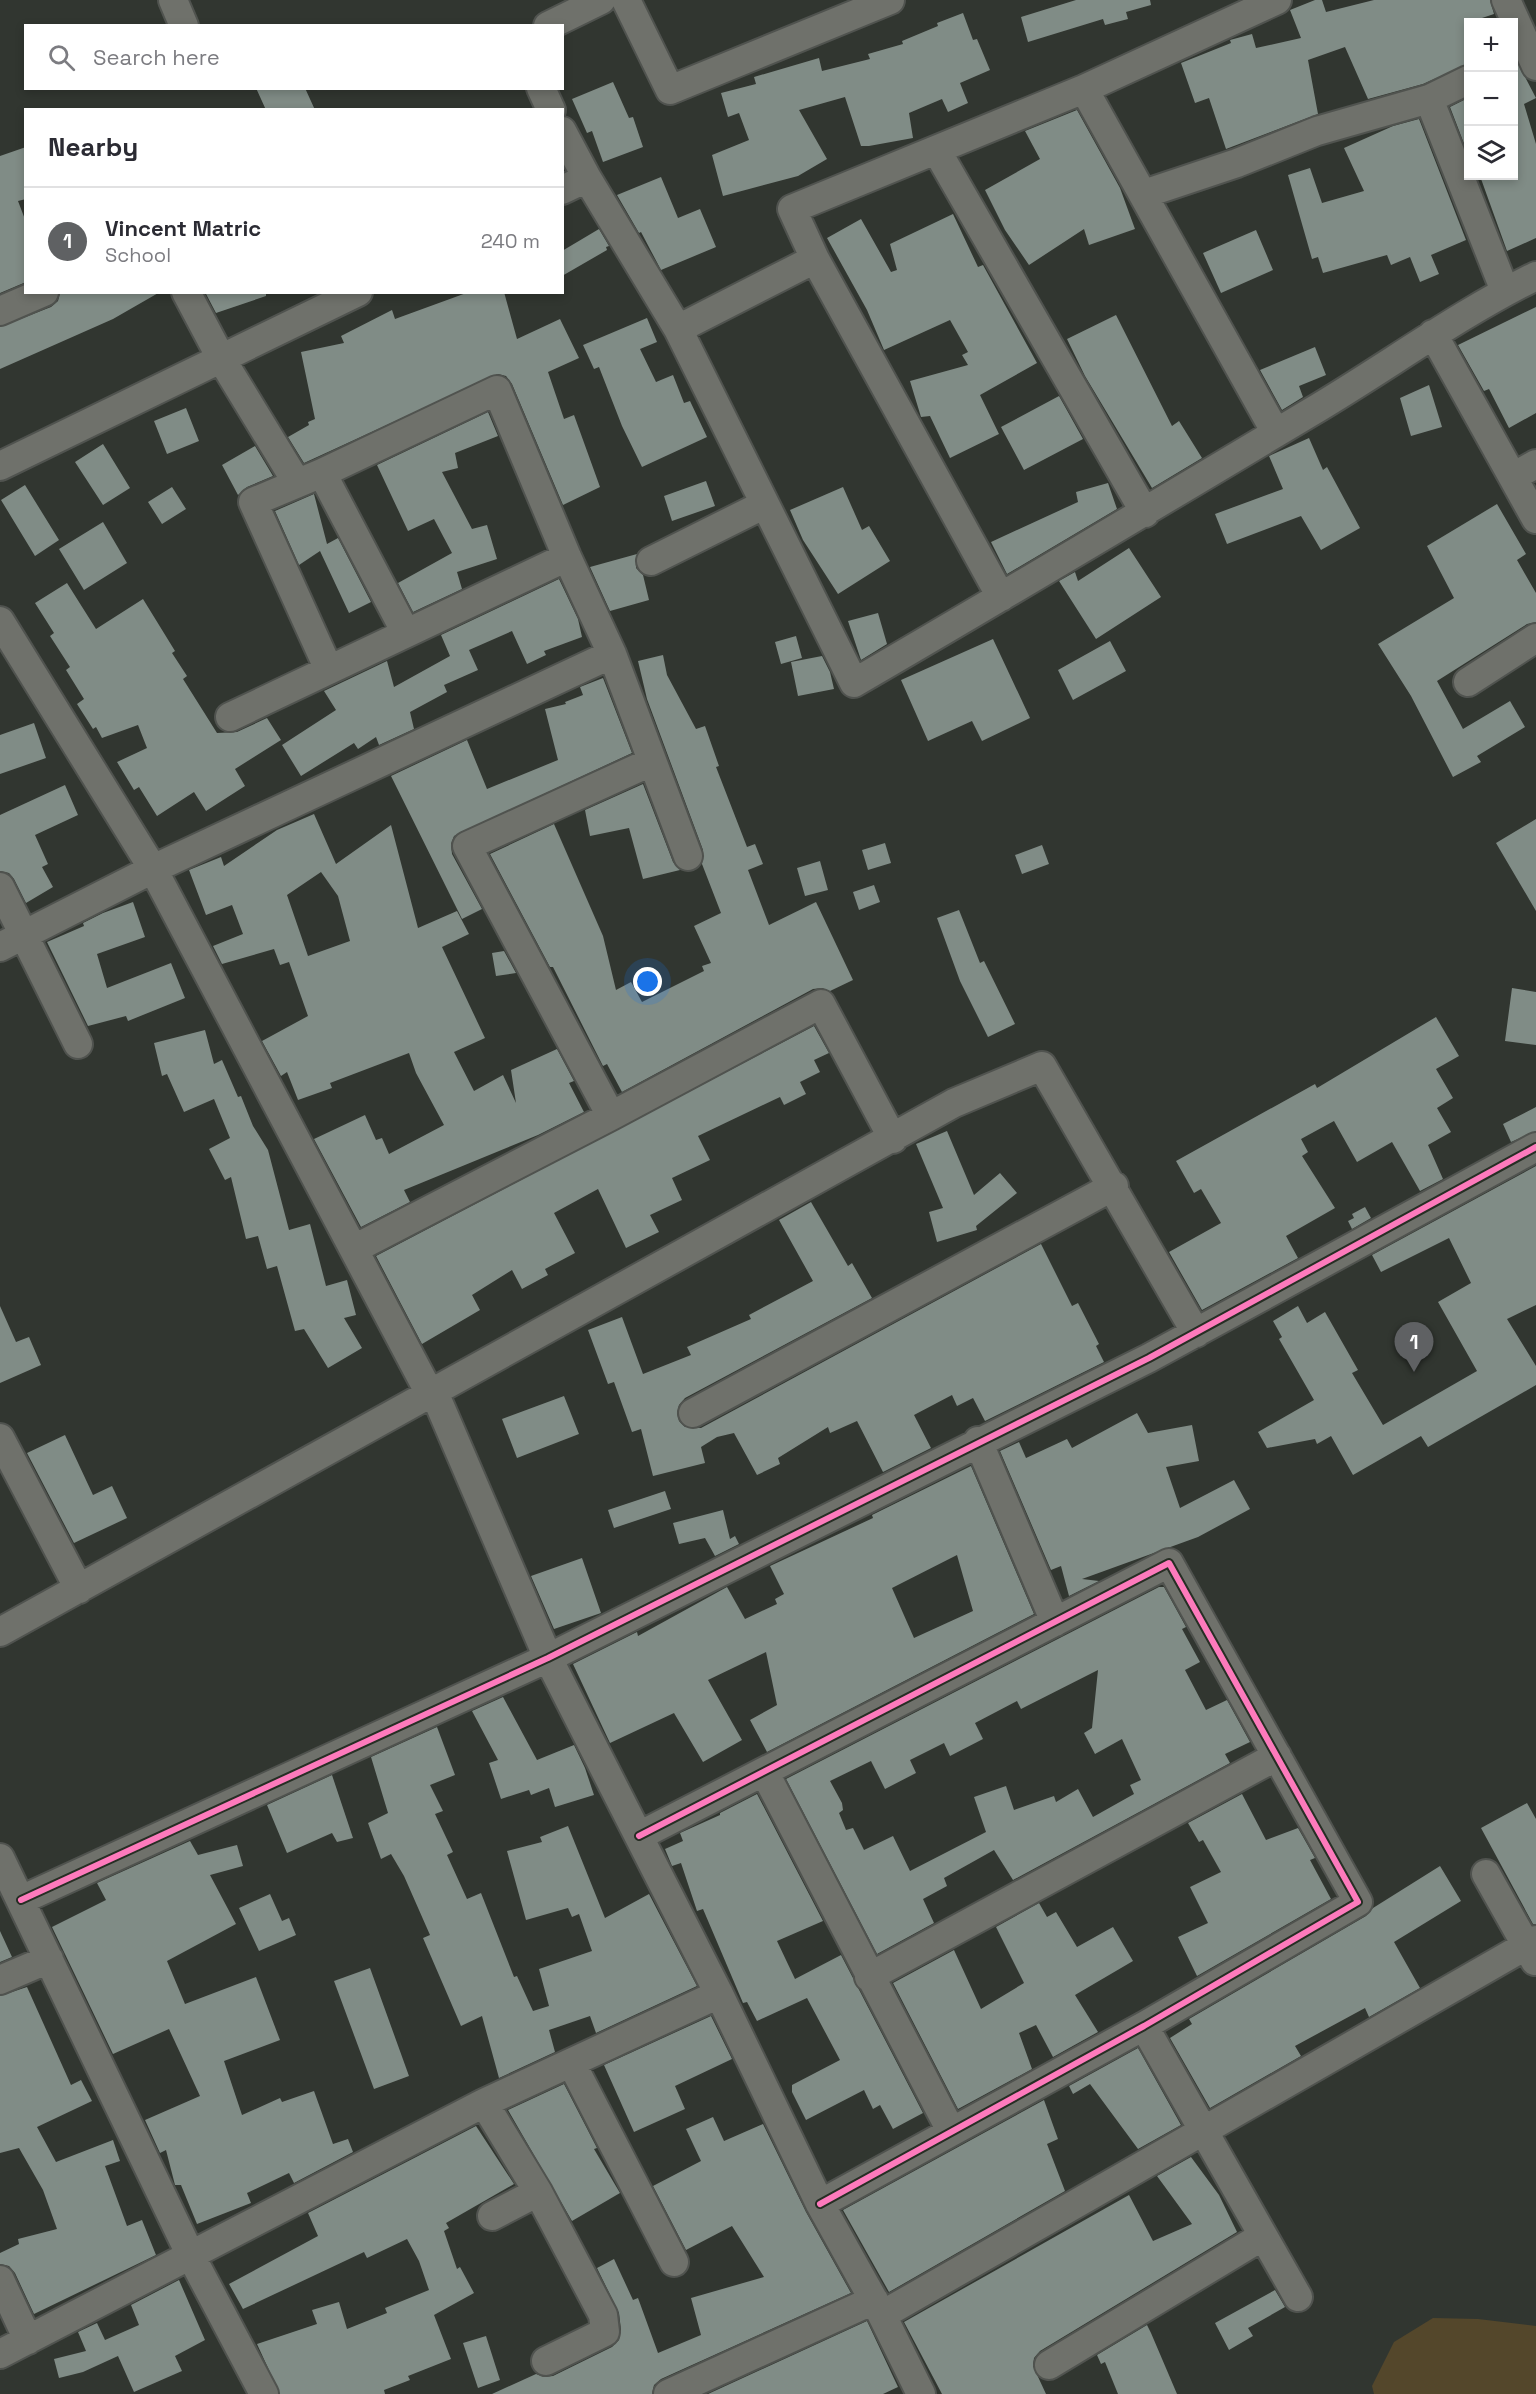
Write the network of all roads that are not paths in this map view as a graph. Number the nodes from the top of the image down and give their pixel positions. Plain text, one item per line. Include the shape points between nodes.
1 (173, 0) edge
2 (601, 0) edge
3 (626, 0) edge
4 (890, 0) edge
5 (1277, 0) edge
6 (1506, 0) edge
7 (1239, 7) edge
8 (183, 24) edge
9 (552, 24) edge
10 (1526, 58) edge
11 (1464, 82) edge
12 (1084, 89) junction
13 (542, 90) edge
14 (1429, 99) junction
15 (550, 108) edge
16 (564, 139) edge
17 (937, 151) junction
18 (575, 184) edge
19 (1144, 194) junction
20 (815, 259) junction
21 (1536, 276) edge
22 (1505, 291) junction
23 (39, 294) edge
24 (187, 294) edge
25 (354, 294) edge
26 (0, 311) edge
27 (678, 329) junction
28 (1433, 334) junction
29 (222, 360) junction
30 (1276, 433) junction
31 (0, 466) edge
32 (1524, 471) edge
33 (310, 478) junction
34 (765, 504) junction
35 (1145, 513) junction
36 (1536, 519) edge
37 (567, 557) junction
38 (651, 561) dead end
39 (1001, 597) junction
40 (1, 624) edge
41 (406, 633) junction
42 (1536, 638) edge
43 (612, 654) junction
44 (329, 670) junction
45 (1468, 682) dead end
46 (230, 717) dead end
47 (651, 762) junction
48 (688, 856) dead end
49 (153, 869) junction
50 (0, 887) edge
51 (25, 934) junction
52 (0, 947) edge
53 (78, 1044) dead end
54 (611, 1116) junction
55 (893, 1138) junction
56 (1536, 1147) edge
57 (1114, 1186) junction
58 (354, 1249) junction
59 (1196, 1333) junction
60 (432, 1393) junction
61 (693, 1413) dead end
62 (0, 1438) edge
63 (978, 1441) junction
64 (79, 1589) junction
65 (1055, 1622) junction
66 (0, 1632) edge
67 (548, 1658) junction
68 (1277, 1756) junction
69 (765, 1773) junction
70 (639, 1836) junction
71 (0, 1858) edge
72 (1486, 1874) dead end
73 (21, 1900) junction
74 (1533, 1949) edge
75 (49, 1959) junction
76 (869, 1977) junction
77 (0, 1980) edge
78 (719, 1994) junction
79 (1144, 2025) junction
80 (572, 2064) junction
81 (484, 2103) junction
82 (1203, 2129) junction
83 (951, 2131) junction
84 (538, 2192) junction
85 (820, 2204) junction
86 (492, 2216) dead end
87 (1263, 2236) junction
88 (191, 2256) junction
89 (674, 2262) dead end
90 (0, 2280) edge
91 (1298, 2297) dead end
92 (878, 2307) junction
93 (28, 2340) junction
94 (0, 2354) edge
95 (546, 2361) dead end
96 (1049, 2365) dead end
97 (912, 2391) edge
98 (264, 2394) edge
99 (668, 2394) edge

1 - 8 street
2 - 9 street
3 - 4 street via 670,90
5 - 7 street
6 - 10 street
7 - 12 street
11 - 14 street
12 - 17 street
12 - 19 street
13 - 15 street
14 - 19 street via 1317,131
14 - 22 street
16 - 18 street
17 - 20 street via 792,209
17 - 35 street
18 - 27 street
19 - 30 street
20 - 27 street
20 - 39 street
21 - 22 street
22 - 28 street
23 - 26 street
24 - 29 street
25 - 29 street
27 - 34 street
28 - 30 street
28 - 32 street
29 - 31 street
29 - 33 street
30 - 35 street
32 - 36 street
33 - 37 street via 497,390
33 - 41 street
33 - 44 street via 253,502
34 - 38 street
34 - 39 street via 854,683
35 - 39 street
37 - 41 street
37 - 43 street
40 - 49 street
41 - 44 street
42 - 45 street
43 - 47 street
43 - 49 street
44 - 46 street
47 - 48 street
47 - 54 street via 467,846
49 - 51 street
49 - 58 street
50 - 51 street
51 - 52 street
51 - 53 street
54 - 55 street via 821,1004
54 - 58 street
55 - 57 street via 954,1103 1042,1066
55 - 60 street
56 - 59 street
57 - 59 street
57 - 61 street
58 - 60 street
59 - 63 street
60 - 64 street
60 - 67 street
62 - 64 street
63 - 65 street
63 - 67 street
64 - 66 street
65 - 68 street via 1168,1563
65 - 69 street
67 - 70 street
67 - 73 street
68 - 76 street
68 - 79 street via 1358,1902
69 - 70 street
69 - 76 street
70 - 78 street
71 - 73 street
72 - 74 street
73 - 75 street
74 - 82 street
75 - 77 street
75 - 88 street
76 - 83 street
78 - 80 street
78 - 85 street
79 - 82 street
79 - 83 street
80 - 81 street
80 - 89 street
81 - 84 street
81 - 88 street
82 - 87 street
82 - 92 street
83 - 85 street
84 - 86 street
84 - 95 street via 603,2315 605,2332
85 - 92 street
87 - 91 street
87 - 96 street
88 - 93 street
88 - 98 street
90 - 93 street
92 - 97 street
92 - 99 street
93 - 94 street

